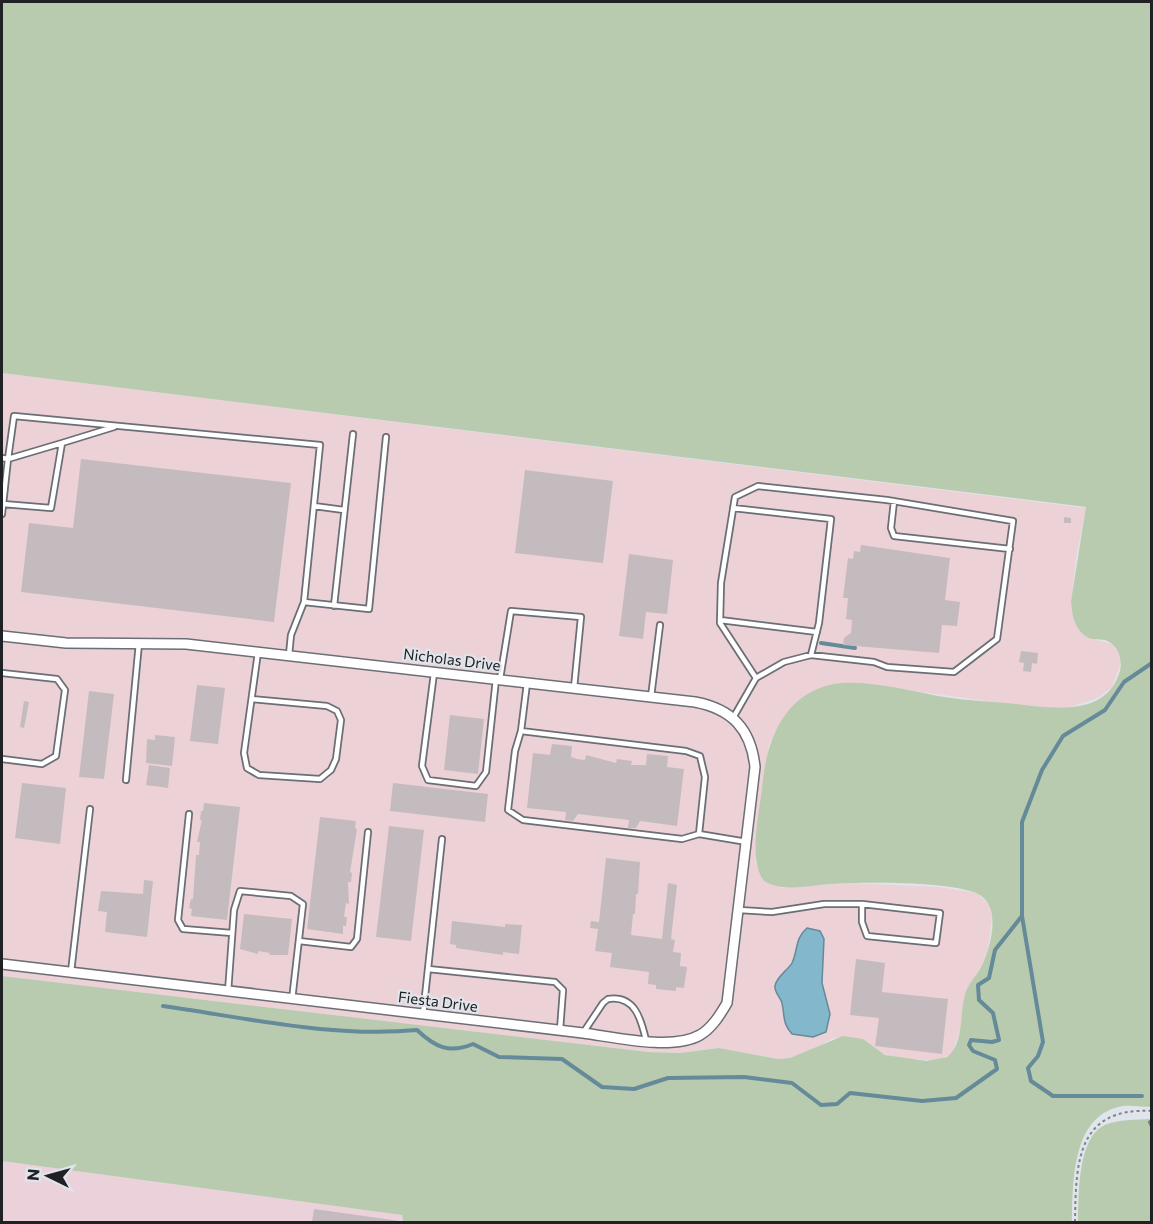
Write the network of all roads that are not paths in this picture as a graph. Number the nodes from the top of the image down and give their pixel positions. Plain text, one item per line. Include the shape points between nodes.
1 (116, 427) junction
2 (353, 434) dead end
3 (386, 437) dead end
4 (62, 443) junction
5 (2, 458) edge
6 (8, 459) junction
7 (894, 501) junction
8 (3, 504) edge
9 (314, 506) junction
10 (734, 508) junction
11 (344, 510) junction
12 (2, 514) edge
13 (1010, 549) junction
14 (304, 602) junction
15 (334, 606) junction
16 (720, 620) junction
17 (660, 625) dead end
18 (817, 632) junction
19 (2, 636) edge
20 (139, 643) junction
21 (258, 652) junction
22 (289, 655) junction
23 (811, 655) junction
24 (434, 672) junction
25 (2, 673) edge
26 (756, 678) junction
27 (498, 679) junction
28 (527, 683) junction
29 (574, 688) junction
30 (651, 697) junction
31 (252, 699) junction
32 (733, 718) junction
33 (521, 731) junction
34 (2, 759) edge
35 (126, 780) dead end
36 (90, 809) dead end
37 (189, 814) dead end
38 (368, 832) dead end
39 (699, 834) junction
40 (442, 839) dead end
41 (747, 842) junction
42 (743, 874) joint
43 (862, 904) junction
44 (739, 910) junction
45 (232, 933) junction
46 (299, 941) junction
47 (2, 964) edge
48 (428, 969) junction
49 (71, 972) junction
50 (228, 992) junction
51 (292, 1000) junction
52 (423, 1015) junction
53 (560, 1030) junction
54 (583, 1033) junction
55 (646, 1040) junction

1 - 4 lane
1 - 6 lane via 14,416
1 - 9 lane via 320,445
2 - 11 lane
3 - 15 lane via 369,609
4 - 6 lane
4 - 8 lane via 51,508
5 - 6 lane
6 - 8 lane
7 - 10 lane via 758,486 735,497
7 - 13 lane via 1013,521
7 - 13 lane via 894,536
8 - 12 lane
9 - 11 lane
9 - 14 lane
10 - 16 lane via 721,583
10 - 18 lane via 831,519
11 - 15 lane
13 - 23 lane via 997,639 954,672 887,668 874,662
14 - 15 lane
14 - 22 lane via 291,635
16 - 18 lane
16 - 26 lane
17 - 30 lane
18 - 23 lane
19 - 20 street, Nicholas Drive via 66,643
20 - 21 street, Nicholas Drive
20 - 35 lane
21 - 22 street, Nicholas Drive
21 - 31 lane
22 - 24 street, Nicholas Drive
23 - 26 lane via 784,662
24 - 27 street, Nicholas Drive
24 - 27 lane via 422,766 428,780 476,786 486,772
25 - 34 lane via 57,680 65,690 56,756 42,764
26 - 32 lane
27 - 28 street, Nicholas Drive
27 - 29 lane via 511,611 581,617
28 - 29 street, Nicholas Drive
28 - 33 lane
29 - 30 street, Nicholas Drive
30 - 32 street, Nicholas Drive via 711,705
31 - 31 lane via 244,753 247,768 259,775 321,779 331,770 341,720 337,711 327,706
32 - 41 street, Nicholas Drive via 747,734 753,753
33 - 39 lane via 686,751 700,756 705,777
33 - 39 lane via 508,810 523,820 682,838
36 - 49 lane
37 - 45 lane via 178,920 183,929
38 - 46 lane via 357,939 351,947
39 - 41 lane
40 - 48 lane
41 - 42 street, Nicholas Drive
42 - 44 street, Fiesta Drive
43 - 43 lane via 940,913 936,943 867,936
43 - 44 lane via 824,904 772,912
44 - 55 street, Fiesta Drive via 730,990 720,1016 700,1035 685,1040
45 - 46 lane via 240,891 291,896 303,904
45 - 50 lane
46 - 51 lane
47 - 49 street, Fiesta Drive
48 - 52 lane
48 - 53 lane via 555,982 563,990
49 - 50 street, Fiesta Drive
50 - 51 street, Fiesta Drive
51 - 52 street, Fiesta Drive
52 - 53 street, Fiesta Drive
53 - 54 street, Fiesta Drive
54 - 55 street, Fiesta Drive
54 - 55 lane via 608,999 619,999 634,1007

